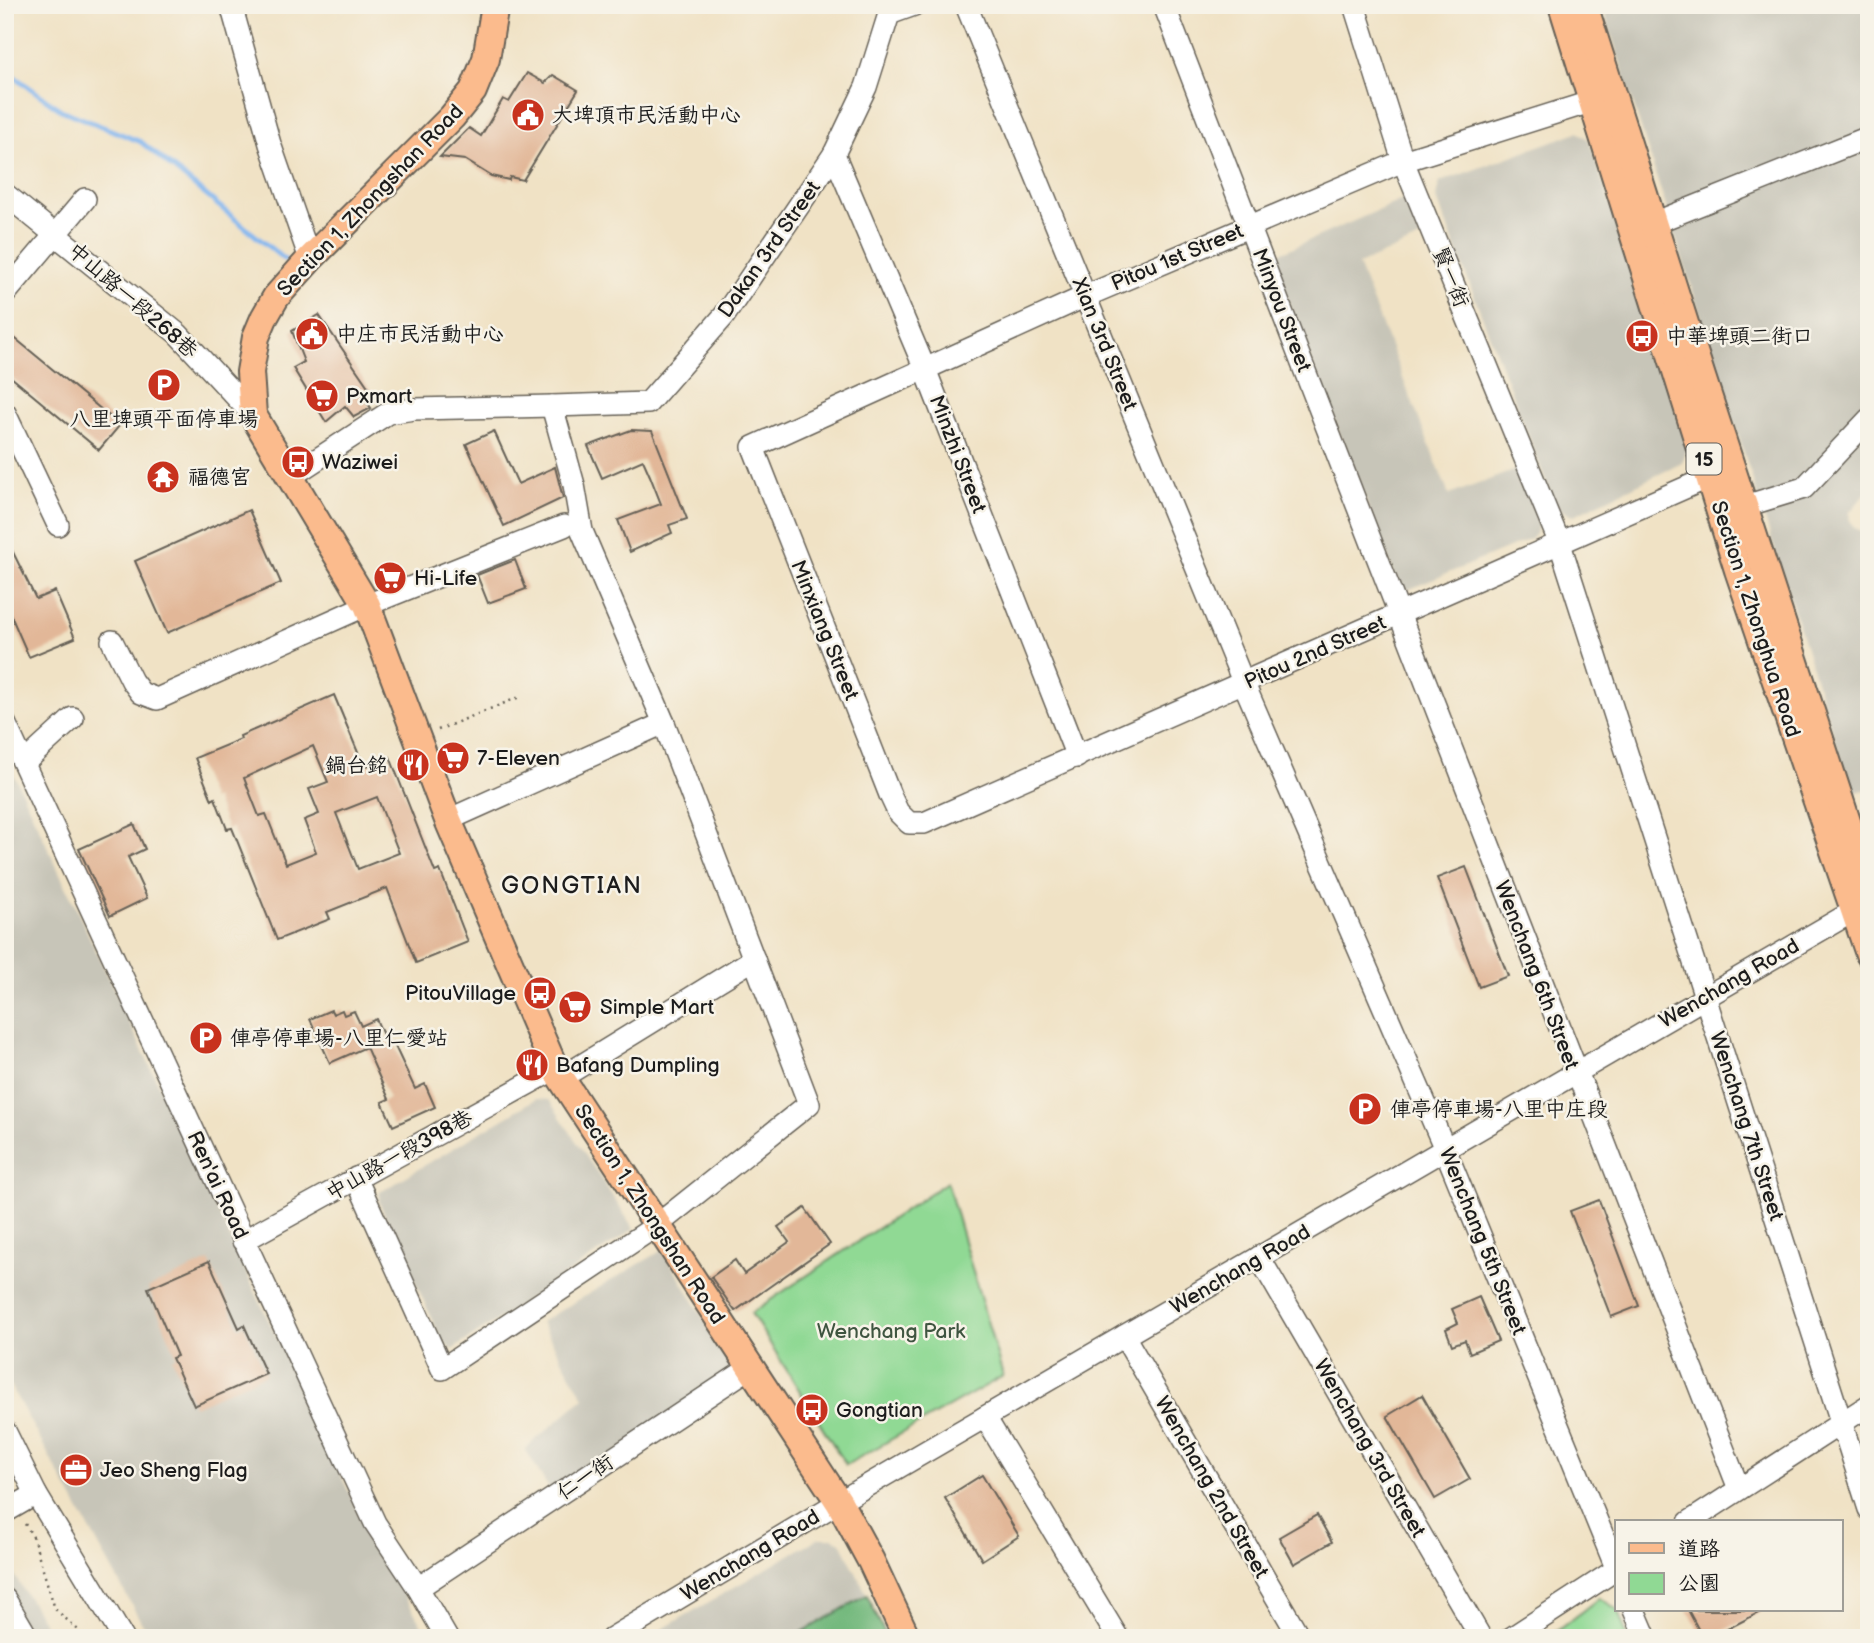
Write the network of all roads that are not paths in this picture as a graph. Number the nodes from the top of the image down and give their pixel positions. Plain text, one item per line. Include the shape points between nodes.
1 (231, 5) edge
2 (495, 5) edge
3 (914, 5) edge
4 (966, 5) edge
5 (1164, 5) edge
6 (1354, 5) edge
7 (1562, 5) edge
8 (1584, 5) edge
9 (1602, 98) junction
10 (1869, 136) edge
11 (834, 155) junction
12 (1403, 161) junction
13 (5, 194) edge
14 (85, 199) dead end
15 (1654, 223) junction
16 (1249, 226) junction
17 (57, 234) junction
18 (310, 258) junction
19 (5, 294) edge
20 (1086, 296) junction
21 (925, 369) junction
22 (552, 406) junction
23 (5, 413) edge
24 (253, 415) junction
25 (1869, 419) edge
26 (752, 447) joint
27 (1721, 472) junction
28 (290, 477) junction
29 (1745, 506) junction
30 (58, 526) dead end
31 (565, 526) dead end
32 (1560, 544) junction
33 (367, 605) junction
34 (1400, 615) junction
35 (112, 641) dead end
36 (1244, 684) junction
37 (73, 718) dead end
38 (5, 723) edge
39 (664, 723) junction
40 (1077, 757) junction
41 (24, 763) junction
42 (898, 812) joint
43 (448, 820) junction
44 (1864, 900) edge
45 (1869, 954) edge
46 (754, 958) junction
47 (1706, 997) junction
48 (558, 1073) junction
49 (1574, 1073) junction
50 (1445, 1149) junction
51 (356, 1178) junction
52 (656, 1226) junction
53 (243, 1241) junction
54 (1259, 1257) junction
55 (1124, 1336) junction
56 (751, 1367) junction
57 (1869, 1405) edge
58 (985, 1417) junction
59 (1842, 1423) junction
60 (5, 1430) edge
61 (1739, 1489) junction
62 (37, 1494) junction
63 (839, 1502) junction
64 (10, 1509) edge
65 (1869, 1509) edge
66 (1692, 1520) edge
67 (1615, 1564) edge
68 (1615, 1570) edge
69 (418, 1588) junction
70 (5, 1599) edge
71 (1635, 1612) edge
72 (28, 1638) edge
73 (122, 1638) edge
74 (447, 1638) edge
75 (612, 1638) edge
76 (907, 1638) edge
77 (1118, 1638) edge
78 (1300, 1638) edge
79 (1481, 1638) edge
80 (1511, 1638) edge
81 (1646, 1638) edge

1 - 18 street via 270,144
2 - 18 main road, Section 1, Zhongshan Road via 486,59 474,91
3 - 11 street, Dakan 3rd Street via 889,14 866,87
4 - 20 street, Xian 3rd Street
5 - 16 street, Minyou Street
6 - 12 street, 賢一街
7 - 9 main road, Section 1, Zhonghua Road / 15
8 - 9 main road, Section 1, Zhonghua Road / 15
9 - 12 street, Pitou 1st Street
9 - 15 main road, Section 1, Zhonghua Road / 15
9 - 27 main road, Section 1, Zhonghua Road / 15
10 - 15 street
11 - 21 street, Minzhi Street
11 - 22 street, Dakan 3rd Street via 724,316 648,403
12 - 16 street, Pitou 1st Street
12 - 32 street, 賢一街
13 - 17 street, 中山路一段268巷
14 - 17 street
15 - 27 main road, Section 1, Zhonghua Road / 15
16 - 20 street, Pitou 1st Street
16 - 34 street, Minyou Street
17 - 19 street
17 - 24 street, 中山路一段268巷 via 178,334
18 - 24 main road, Section 1, Zhongshan Road via 276,297 256,337 250,372
20 - 21 street, Pitou 1st Street
20 - 36 street, Xian 3rd Street
21 - 26 street, Pitou 1st Street
21 - 40 street, Minzhi Street
22 - 28 street, Dakan 3rd Street via 388,413
22 - 39 street via 582,531
23 - 30 street
24 - 28 main road, Section 1, Zhongshan Road
25 - 29 street via 1804,488
26 - 42 street, Minxiang Street
27 - 29 main road, Section 1, Zhonghua Road / 15
27 - 32 street, Pitou 2nd Street
27 - 44 main road, Section 1, Zhonghua Road / 15 via 1738,570
28 - 33 main road, Section 1, Zhongshan Road
29 - 44 main road, Section 1, Zhonghua Road / 15
31 - 33 street
32 - 34 street, Pitou 2nd Street
32 - 47 street, Wenchang 7th Street
33 - 35 street via 157,699 141,692 132,681
33 - 43 main road, Section 1, Zhongshan Road
34 - 36 street, Pitou 2nd Street
34 - 49 street, Wenchang 6th Street
36 - 40 street, Pitou 2nd Street
36 - 50 street, Wenchang 5th Street
37 - 41 street
38 - 41 street, Ren'ai Road
39 - 43 street
39 - 46 street
40 - 42 street, Pitou 2nd Street via 924,823 909,823
41 - 53 street, Ren'ai Road
43 - 48 main road, Section 1, Zhongshan Road
44 - 45 main road, 15
44 - 47 street, Wenchang Road
46 - 48 street, 中山路一段398巷
46 - 52 street via 809,1104
47 - 49 street, Wenchang Road
47 - 59 street, Wenchang 7th Street
48 - 51 street, 中山路一段398巷
48 - 52 main road, Section 1, Zhongshan Road
49 - 50 street, Wenchang Road
49 - 61 street, Wenchang 6th Street
50 - 54 street, Wenchang Road
50 - 67 street, Wenchang 5th Street
51 - 52 street via 442,1369
51 - 53 street, 中山路一段398巷
52 - 56 main road, Section 1, Zhongshan Road
53 - 69 street, Ren'ai Road via 376,1523
54 - 55 street, Wenchang Road
54 - 79 street, Wenchang 3rd Street
55 - 58 street, Wenchang Road
55 - 78 street, Wenchang 2nd Street
56 - 63 main road, Section 1, Zhongshan Road
56 - 69 street, 仁一街
57 - 59 street
58 - 63 street, Wenchang Road
58 - 77 street
59 - 61 street
59 - 65 street, Wenchang 7th Street
60 - 62 street
61 - 66 street
62 - 64 street
62 - 73 street
63 - 75 street, Wenchang Road
63 - 76 main road, Section 1, Zhongshan Road
68 - 80 street
69 - 74 street, Ren'ai Road
70 - 72 street
71 - 81 street

